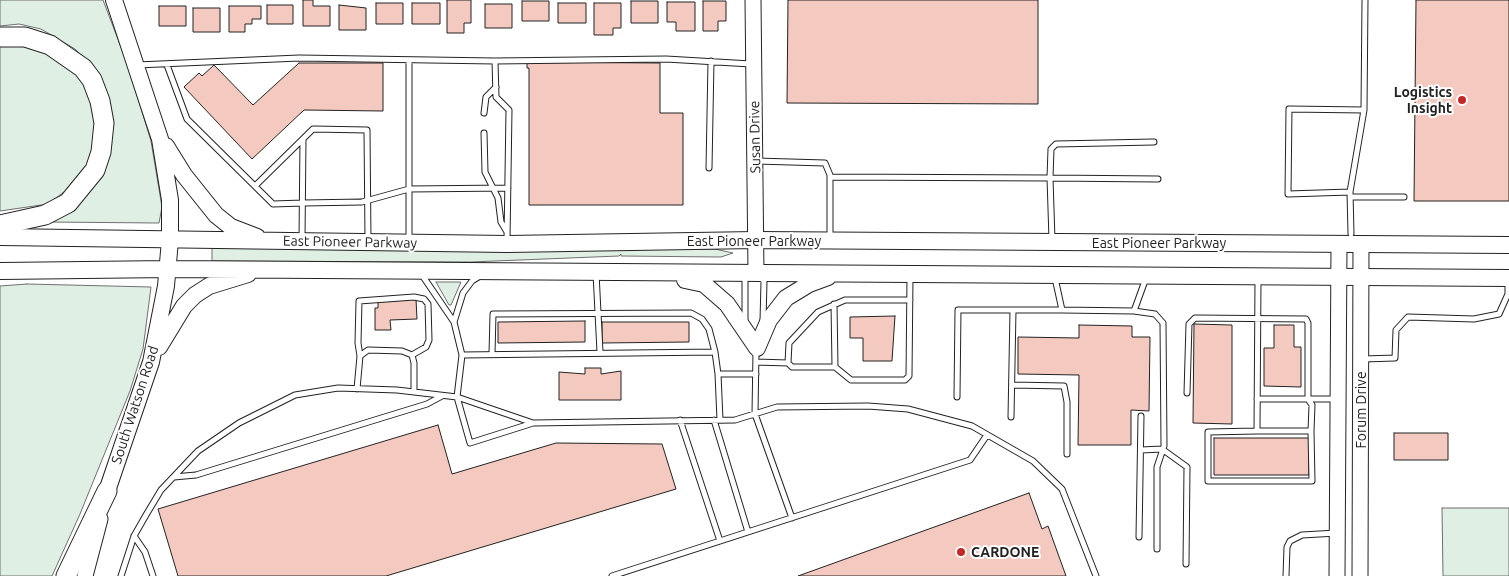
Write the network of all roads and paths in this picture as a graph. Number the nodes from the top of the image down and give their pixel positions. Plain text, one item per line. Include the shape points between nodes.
1 (114, 0) edge
2 (753, 0) edge
3 (1366, 0) edge
4 (0, 37) edge
5 (409, 60) junction
6 (711, 60) junction
7 (495, 61) junction
8 (754, 64) junction
9 (136, 65) junction
10 (167, 65) junction
11 (496, 87) junction
12 (1364, 110) junction
13 (484, 113) dead end
14 (484, 133) dead end
15 (160, 139) junction
16 (303, 139) junction
17 (1154, 142) dead end
18 (755, 162) junction
19 (709, 168) dead end
20 (830, 177) junction
21 (1050, 178) junction
22 (1158, 179) dead end
23 (255, 186) junction
24 (508, 188) junction
25 (409, 189) junction
26 (492, 189) junction
27 (1350, 195) junction
28 (1404, 198) dead end
29 (367, 200) junction
30 (303, 203) junction
31 (0, 225) edge
32 (0, 238) edge
33 (507, 238) junction
34 (170, 240) junction
35 (756, 240) junction
36 (830, 240) junction
37 (269, 241) junction
38 (1350, 241) junction
39 (302, 242) junction
40 (1052, 242) junction
41 (368, 243) junction
42 (409, 243) junction
43 (1509, 244) edge
44 (169, 269) junction
45 (259, 270) junction
46 (0, 271) edge
47 (420, 272) junction
48 (486, 272) junction
49 (596, 272) junction
50 (643, 272) junction
51 (756, 273) junction
52 (838, 274) junction
53 (910, 274) junction
54 (1054, 275) junction
55 (1258, 276) junction
56 (1339, 276) junction
57 (1147, 277) junction
58 (1361, 277) junction
59 (1509, 278) edge
60 (910, 300) junction
61 (834, 304) junction
62 (1013, 310) junction
63 (1062, 310) junction
64 (1134, 310) junction
65 (598, 314) junction
66 (1258, 318) junction
67 (454, 322) junction
68 (600, 352) junction
69 (716, 352) junction
70 (492, 354) junction
71 (412, 355) junction
72 (462, 355) junction
73 (756, 355) junction
74 (360, 356) junction
75 (1361, 359) junction
76 (151, 362) junction
77 (788, 363) junction
78 (835, 368) junction
79 (718, 374) junction
80 (756, 374) junction
81 (1012, 386) junction
82 (357, 388) junction
83 (414, 392) junction
84 (1187, 394) dead end
85 (443, 395) junction
86 (457, 397) junction
87 (957, 397) dead end
88 (1257, 399) junction
89 (1308, 399) junction
90 (1337, 399) junction
91 (755, 414) junction
92 (1141, 416) dead end
93 (1012, 417) dead end
94 (680, 420) junction
95 (717, 420) junction
96 (533, 423) junction
97 (1257, 431) junction
98 (1311, 431) junction
99 (987, 435) junction
100 (1162, 449) junction
101 (1141, 450) junction
102 (1067, 454) dead end
103 (173, 477) junction
104 (1336, 486) junction
105 (1360, 486) junction
106 (107, 491) junction
107 (792, 518) junction
108 (748, 532) junction
109 (1337, 533) junction
110 (134, 536) junction
111 (1140, 537) dead end
112 (720, 541) junction
113 (1157, 549) dead end
114 (1186, 564) dead end
115 (66, 576) edge
116 (85, 576) edge
117 (121, 576) edge
118 (153, 576) edge
119 (612, 576) edge
120 (1096, 576) edge
121 (1286, 576) edge
122 (1337, 576) edge
123 (1360, 576) edge

1 - 9 main road, South Watson Road
2 - 8 street, Susan Drive
3 - 12 lane
4 - 31 highway via 25,37 50,45 83,68 92,80 104,123 103,144 95,170 68,203 45,215
5 - 7 lane
5 - 10 lane via 299,58
5 - 25 lane
6 - 7 lane
6 - 8 lane
6 - 19 lane
7 - 11 lane
8 - 18 street, Susan Drive
9 - 10 lane
9 - 15 main road, South Watson Road
10 - 23 lane via 186,119
11 - 13 lane via 486,97
11 - 24 lane via 496,97 509,110
12 - 27 lane
12 - 27 lane via 1289,109 1288,194
14 - 26 lane via 484,172
15 - 34 main road, South Watson Road via 170,200
15 - 37 main road via 216,215 231,227
16 - 23 lane
16 - 29 lane via 313,129 367,130
16 - 30 lane
17 - 21 lane via 1056,144 1051,149
18 - 20 lane via 825,163
18 - 35 street, Susan Drive
20 - 21 lane
20 - 36 lane
21 - 22 lane
21 - 40 lane
23 - 30 lane via 273,204
24 - 26 lane
24 - 33 lane
25 - 26 lane
25 - 29 lane
25 - 42 lane
26 - 33 lane via 498,198
27 - 28 lane
27 - 38 lane
29 - 30 lane
29 - 41 lane
30 - 39 lane
32 - 34 main road, East Pioneer Parkway
33 - 35 main road, East Pioneer Parkway
33 - 42 main road, East Pioneer Parkway
34 - 37 main road, East Pioneer Parkway
34 - 44 main road, South Watson Road
35 - 36 main road, East Pioneer Parkway
35 - 51 street, Susan Drive
36 - 40 main road, East Pioneer Parkway
37 - 39 main road, East Pioneer Parkway
38 - 40 main road, East Pioneer Parkway
38 - 43 main road, East Pioneer Parkway
38 - 56 street, Forum Drive
38 - 58 street, Forum Drive
39 - 41 main road, East Pioneer Parkway
41 - 42 main road, East Pioneer Parkway
44 - 45 main road
44 - 46 main road
44 - 76 main road, South Watson Road
45 - 47 main road
45 - 76 main road via 209,286 195,295 184,306
47 - 48 main road
47 - 67 lane
48 - 49 main road
48 - 67 lane via 472,281 463,293
49 - 50 main road
49 - 65 lane
50 - 51 main road
50 - 73 main road via 704,284 728,304
51 - 52 main road
51 - 73 lane via 764,281 762,328
51 - 73 lane via 745,279 745,326
52 - 53 main road
52 - 73 main road via 809,284 786,298 769,320
53 - 54 main road
53 - 60 lane
54 - 57 main road
54 - 63 lane
55 - 56 main road
55 - 57 main road
55 - 66 lane
56 - 58 main road
56 - 90 street, Forum Drive
57 - 64 lane
58 - 59 main road
58 - 75 street, Forum Drive
59 - 75 lane via 1508,294 1499,314 1474,318 1408,317 1396,330 1395,358
60 - 61 lane via 844,300
60 - 78 lane via 909,376 904,380 851,380
61 - 77 lane via 818,312 789,343
61 - 78 lane
62 - 63 lane
62 - 81 lane
62 - 87 lane via 958,310
63 - 64 lane
64 - 100 lane via 1155,314 1163,322
65 - 68 lane
65 - 69 lane via 691,313 702,319 709,329
65 - 70 lane via 492,314
66 - 84 lane via 1195,318 1189,324
66 - 88 lane
66 - 89 lane via 1306,319
67 - 72 lane
68 - 69 lane
68 - 70 lane
69 - 79 lane
70 - 72 lane
71 - 74 lane via 402,351 368,350
71 - 74 lane via 426,347 430,340 428,304 414,296 359,300
71 - 83 lane
72 - 86 lane
73 - 77 lane
73 - 80 lane
74 - 82 lane
75 - 105 street, Forum Drive
76 - 106 main road, South Watson Road
77 - 78 lane via 792,367
79 - 80 lane
79 - 95 lane
80 - 91 lane
81 - 93 lane
81 - 102 lane via 1064,386
82 - 83 lane
82 - 103 lane via 295,395 240,423 198,451
83 - 85 lane
85 - 86 lane
85 - 103 lane via 427,404 196,475
86 - 96 lane
86 - 96 lane via 470,443
88 - 89 lane
88 - 97 lane
89 - 90 lane
89 - 98 lane via 1312,405
90 - 104 street, Forum Drive
91 - 95 lane via 735,420
91 - 99 lane via 777,407 908,409 972,426
91 - 107 lane
92 - 101 lane
94 - 95 lane
94 - 96 lane
94 - 112 lane
95 - 108 lane
97 - 98 lane
97 - 98 lane via 1208,432 1208,481 1312,481
99 - 107 lane via 970,460
99 - 120 lane via 1033,461 1062,489
100 - 101 lane
100 - 113 lane via 1157,467
100 - 114 lane via 1187,467
101 - 111 lane
103 - 110 lane via 161,490
104 - 105 street
104 - 109 street, Forum Drive
105 - 123 street, Forum Drive
106 - 115 highway
106 - 116 street, South Watson Road
107 - 108 lane
108 - 112 lane
109 - 121 lane via 1302,535 1290,541 1286,546
109 - 122 street, Forum Drive
110 - 117 lane
110 - 118 lane via 145,552
112 - 119 lane

